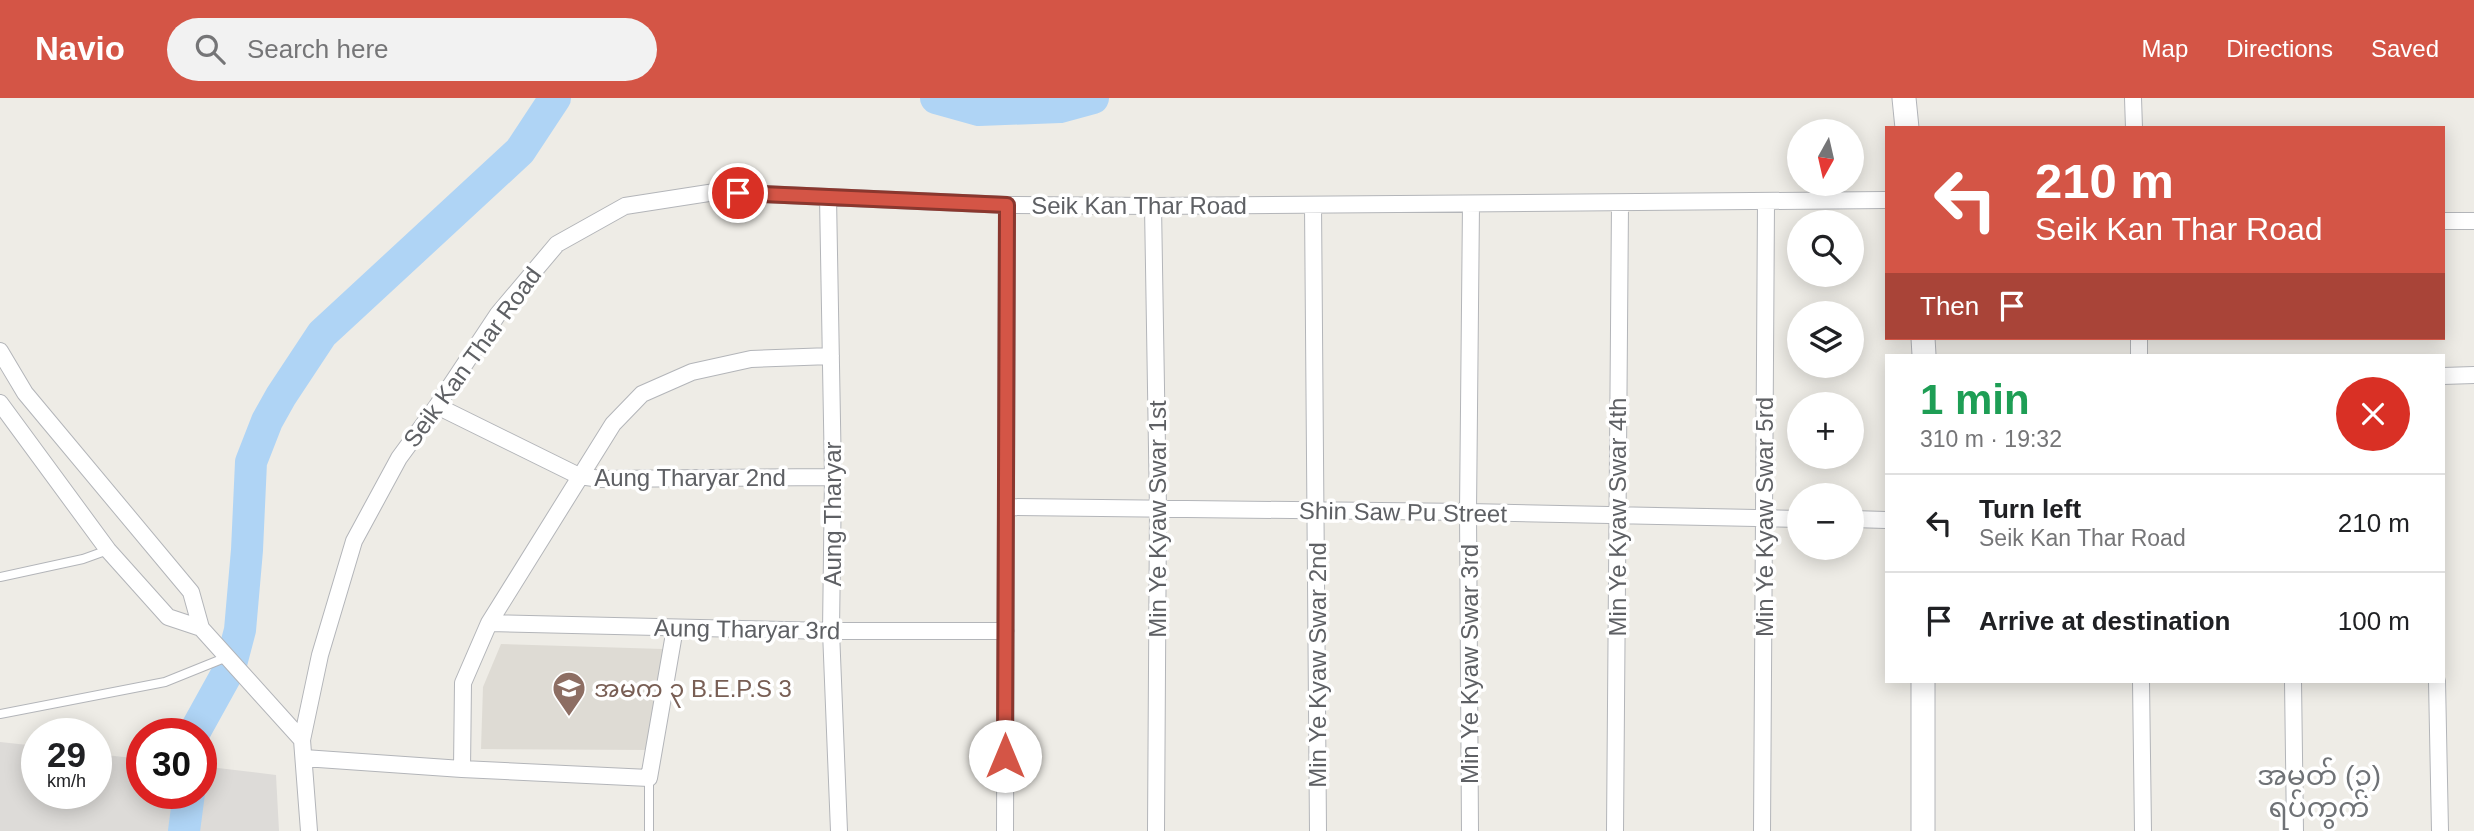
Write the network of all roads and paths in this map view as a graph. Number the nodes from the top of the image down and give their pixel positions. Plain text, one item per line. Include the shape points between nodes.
1 (1904, 98) edge
2 (2133, 98) edge
3 (1907, 126) edge
4 (2134, 126) edge
5 (828, 197) junction
6 (1885, 200) edge
7 (1766, 202) junction
8 (1471, 204) junction
9 (1620, 204) junction
10 (1007, 205) junction
11 (1313, 205) junction
12 (1153, 206) junction
13 (2445, 221) edge
14 (2474, 221) edge
15 (0, 351) edge
16 (831, 356) junction
17 (2474, 375) edge
18 (2445, 376) edge
19 (0, 403) edge
20 (437, 406) junction
21 (579, 476) junction
22 (833, 477) junction
23 (1006, 507) junction
24 (1158, 509) junction
25 (1316, 511) junction
26 (1468, 512) junction
27 (1617, 516) junction
28 (1764, 518) junction
29 (1787, 519) edge
30 (1864, 519) edge
31 (1885, 520) edge
32 (108, 550) junction
33 (0, 577) edge
34 (489, 622) junction
35 (201, 628) junction
36 (675, 628) junction
37 (831, 631) junction
38 (1006, 631) junction
39 (226, 657) junction
40 (1923, 683) edge
41 (2141, 683) edge
42 (2293, 683) edge
43 (2437, 683) edge
44 (0, 714) edge
45 (302, 740) junction
46 (304, 758) junction
47 (462, 769) junction
48 (649, 778) junction
49 (309, 831) edge
50 (649, 831) edge
51 (839, 831) edge
52 (1005, 831) edge
53 (1156, 831) edge
54 (1318, 831) edge
55 (1469, 831) edge
56 (1615, 831) edge
57 (1762, 831) edge
58 (1923, 831) edge
59 (2143, 831) edge
60 (2295, 831) edge
61 (2440, 831) edge

1 - 3 main road
2 - 4 street
5 - 10 street, Seik Kan Thar Road
5 - 16 street, Aung Tharyar
5 - 20 street, Seik Kan Thar Road via 715,192 625,206 556,244 498,314
6 - 7 street, Seik Kan Thar Road
7 - 9 street, Seik Kan Thar Road
7 - 28 street, Min Ye Kyaw Swar 5rd
8 - 9 street, Seik Kan Thar Road
8 - 11 street, Seik Kan Thar Road
8 - 26 street, Min Ye Kyaw Swar 3rd
9 - 27 street, Min Ye Kyaw Swar 4th
10 - 12 street, Seik Kan Thar Road
10 - 23 street
11 - 12 street, Seik Kan Thar Road
11 - 25 street, Min Ye Kyaw Swar 2nd
12 - 24 street, Min Ye Kyaw Swar 1st
13 - 14 street
15 - 35 street via 25,393 191,592
16 - 21 street via 751,359 692,372 642,394 612,424
16 - 22 street, Aung Tharyar
17 - 18 street
19 - 32 street
20 - 21 street, Aung Tharyar 2nd
20 - 45 street, Seik Kan Thar Road via 399,458 354,541 320,655
21 - 22 street, Aung Tharyar 2nd
21 - 34 street
22 - 37 street, Aung Tharyar
23 - 24 street, Shin Saw Pu Street
23 - 38 street
24 - 25 street, Shin Saw Pu Street
24 - 53 street, Min Ye Kyaw Swar 1st
25 - 26 street, Shin Saw Pu Street
25 - 54 street, Min Ye Kyaw Swar 2nd
26 - 27 street, Shin Saw Pu Street
26 - 55 street, Min Ye Kyaw Swar 3rd
27 - 28 street, Shin Saw Pu Street
27 - 56 street, Min Ye Kyaw Swar 4th
28 - 29 street, Shin Saw Pu Street
28 - 57 street, Min Ye Kyaw Swar 5rd
30 - 31 street
32 - 33 lane
32 - 35 street via 168,617
34 - 36 street, Aung Tharyar 3rd
34 - 47 street via 463,683
35 - 39 street
36 - 37 street, Aung Tharyar 3rd
36 - 48 street
37 - 38 street, Aung Tharyar 3rd
37 - 51 street, Aung Tharyar
38 - 52 street
39 - 44 lane via 165,682
39 - 45 street
40 - 58 main road
41 - 59 street
42 - 60 street
43 - 61 street
45 - 46 street, Seik Kan Thar Road
46 - 47 street
46 - 49 street, Seik Kan Thar Road
47 - 48 street
48 - 50 lane

